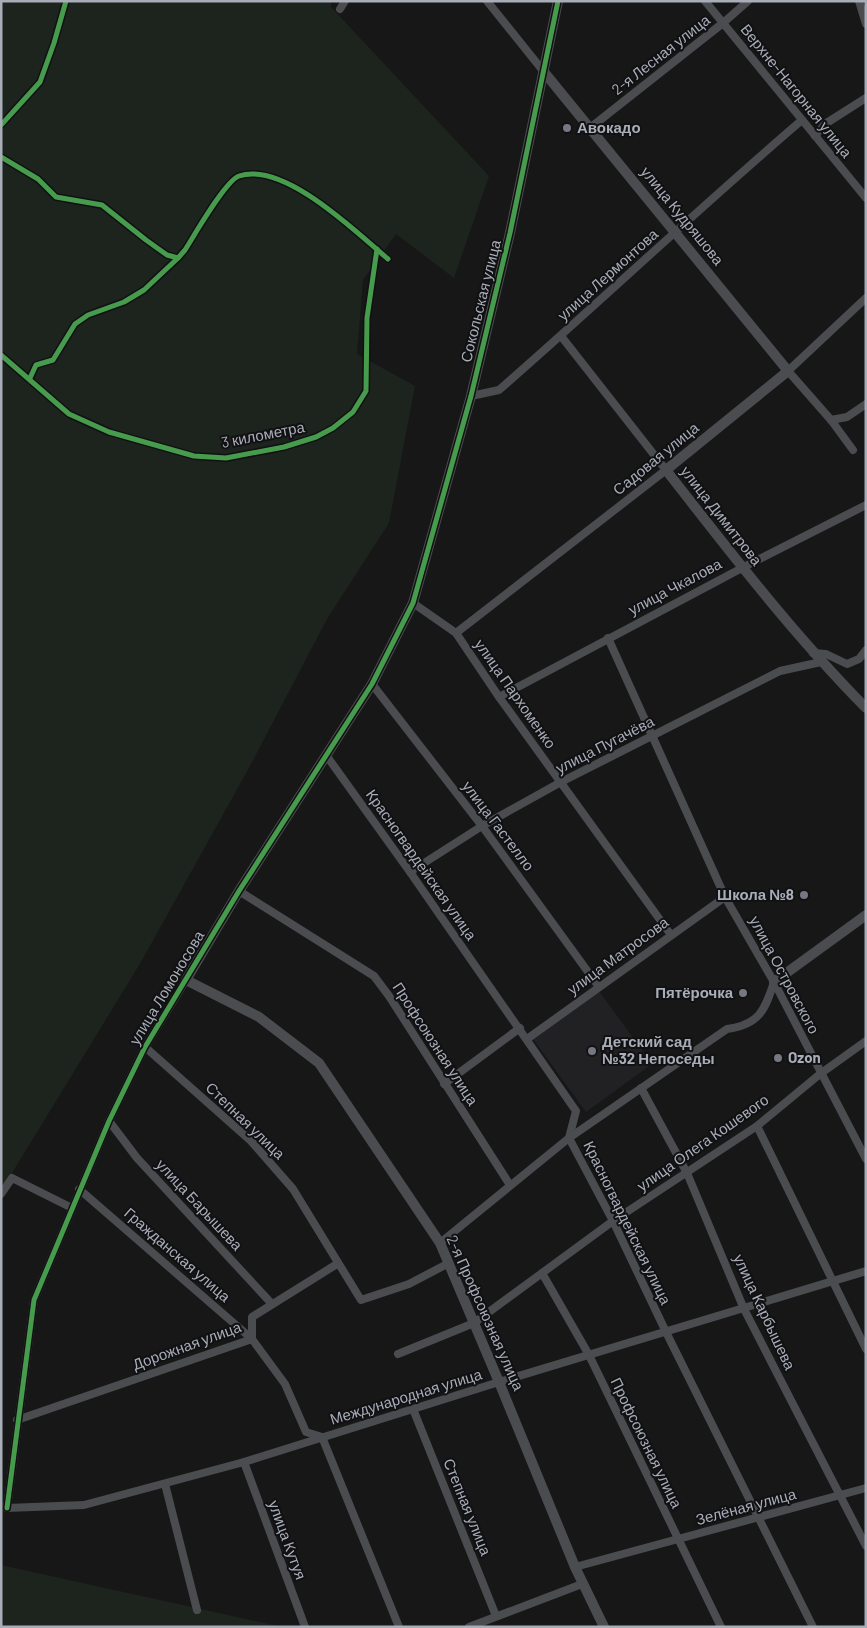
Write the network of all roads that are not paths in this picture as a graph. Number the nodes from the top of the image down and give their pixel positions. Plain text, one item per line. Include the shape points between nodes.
1 (345, 1) edge
2 (487, 1) edge
3 (558, 1) edge
4 (706, 1) edge
5 (748, 1) edge
6 (859, 1) edge
7 (340, 9) dead end
8 (723, 23) junction
9 (866, 24) edge
10 (544, 72) junction
11 (866, 98) edge
12 (802, 120) junction
13 (590, 128) junction
14 (815, 136) junction
15 (866, 198) edge
16 (676, 232) junction
17 (866, 298) edge
18 (561, 336) junction
19 (788, 371) junction
20 (471, 396) junction
21 (866, 404) edge
22 (831, 420) junction
23 (853, 450) dead end
24 (666, 470) junction
25 (866, 505) edge
26 (742, 568) junction
27 (413, 603) junction
28 (456, 633) junction
29 (608, 638) junction
30 (866, 650) edge
31 (813, 652) junction
32 (820, 662) junction
33 (372, 684) junction
34 (499, 697) junction
35 (866, 708) edge
36 (653, 736) junction
37 (326, 755) junction
38 (561, 782) junction
39 (482, 826) junction
40 (410, 872) junction
41 (239, 891) junction
42 (725, 896) junction
43 (866, 914) edge
44 (671, 935) junction
45 (186, 980) junction
46 (774, 982) junction
47 (599, 987) junction
48 (520, 1028) junction
49 (527, 1039) junction
50 (866, 1041) edge
51 (145, 1047) junction
52 (820, 1074) junction
53 (444, 1084) junction
54 (641, 1088) junction
55 (109, 1121) junction
56 (757, 1126) junction
57 (569, 1138) junction
58 (866, 1159) edge
59 (687, 1173) junction
60 (510, 1185) junction
61 (79, 1189) junction
62 (1, 1194) edge
63 (72, 1208) junction
64 (613, 1221) junction
65 (440, 1243) junction
66 (449, 1263) junction
67 (337, 1264) junction
68 (866, 1271) edge
69 (542, 1273) junction
70 (834, 1281) junction
71 (272, 1304) junction
72 (744, 1309) junction
73 (474, 1323) junction
74 (666, 1332) junction
75 (252, 1339) junction
76 (866, 1349) edge
77 (398, 1354) dead end
78 (589, 1355) junction
79 (500, 1382) junction
80 (413, 1409) junction
81 (17, 1420) junction
82 (322, 1437) junction
83 (244, 1462) junction
84 (165, 1484) junction
85 (866, 1488) edge
86 (841, 1496) junction
87 (4, 1510) edge
88 (759, 1518) junction
89 (677, 1539) junction
90 (866, 1546) edge
91 (575, 1567) junction
92 (582, 1584) junction
93 (197, 1610) dead end
94 (496, 1616) junction
95 (305, 1627) edge
96 (399, 1627) edge
97 (469, 1627) edge
98 (604, 1627) edge
99 (721, 1627) edge
100 (812, 1627) edge

1 - 7 street
2 - 10 street, улица Кудряшова
3 - 10 street, Сокольская улица
4 - 8 street, Верхне-Нагорная улица
5 - 8 street, 2-я Лесная улица
6 - 9 street
8 - 12 street, Верхне-Нагорная улица
8 - 13 street, 2-я Лесная улица
10 - 13 street, улица Кудряшова
10 - 20 street, Сокольская улица
11 - 14 street via 825,124
12 - 14 street, Верхне-Нагорная улица
12 - 16 street, улица Лермонтова
13 - 16 street, улица Кудряшова
14 - 15 street, Верхне-Нагорная улица
16 - 18 street, улица Лермонтова
16 - 19 street, улица Кудряшова
17 - 19 street, Садовая улица
18 - 20 street, улица Лермонтова via 499,390
18 - 24 street, улица Димитрова
19 - 22 street, улица Кудряшова
19 - 24 street, Садовая улица
20 - 27 street, Сокольская улица
21 - 22 street via 847,417
22 - 23 street, улица Кудряшова
24 - 26 street, улица Димитрова
24 - 28 street, Садовая улица
25 - 26 street, улица Чкалова
26 - 29 street, улица Чкалова
26 - 31 street, улица Димитрова
27 - 28 street, улица Пархоменко
27 - 33 street, улица Ломоносова
28 - 34 street, улица Пархоменко
29 - 34 street, улица Чкалова
29 - 36 street, улица Островского
30 - 31 street via 859,659 847,664
31 - 32 street, улица Димитрова
32 - 35 street, улица Димитрова
32 - 36 street, улица Пугачёва via 780,671
33 - 37 street, улица Ломоносова
33 - 39 street, улица Гастелло
34 - 38 street, улица Пархоменко
36 - 38 street, улица Пугачёва
36 - 42 street, улица Островского
37 - 40 street, Красногвардейская улица
37 - 41 street, улица Ломоносова
38 - 39 street, улица Пугачёва
38 - 44 street, улица Пархоменко
39 - 40 street, улица Пугачёва
39 - 47 street, улица Гастелло
40 - 48 street, Красногвардейская улица
41 - 45 street, улица Ломоносова
41 - 53 street, Профсоюзная улица via 374,976 390,996
42 - 44 street, улица Матросова
42 - 46 street, улица Островского
43 - 46 street
44 - 47 street, улица Матросова
45 - 51 street, улица Ломоносова
45 - 65 street, 2-я Профсоюзная улица via 259,1017 319,1062
46 - 52 street, улица Островского
46 - 54 street via 765,1010 743,1027 727,1029
47 - 49 street, улица Матросова
48 - 49 street, Красногвардейская улица
48 - 53 street
49 - 57 street, Красногвардейская улица via 576,1111
50 - 52 street, улица Олега Кошевого
51 - 55 street, улица Ломоносова
51 - 67 street, Степная улица via 257,1148 293,1189
52 - 56 street, улица Олега Кошевого
52 - 58 street, улица Островского
53 - 60 street, Профсоюзная улица
54 - 57 street
54 - 59 street, улица Карбышева
55 - 61 street, улица Ломоносова
55 - 71 street, улица Барышева via 137,1158
56 - 59 street, улица Олега Кошевого
56 - 70 street
57 - 60 street
57 - 64 street, Красногвардейская улица
59 - 64 street, улица Олега Кошевого
59 - 72 street, улица Карбышева
60 - 65 street
61 - 63 street, улица Ломоносова
61 - 75 street, Гражданская улица
62 - 63 street via 12,1178
63 - 81 street, улица Ломоносова via 34,1300
64 - 69 street, улица Олега Кошевого
64 - 74 street, Красногвардейская улица
65 - 66 street, 2-я Профсоюзная улица
66 - 67 street, Степная улица via 409,1284 361,1300
66 - 73 street, 2-я Профсоюзная улица
67 - 71 street, Дорожная улица
68 - 70 street, Международная улица
69 - 73 street, улица Олега Кошевого
69 - 78 street, Профсоюзная улица
70 - 72 street, Международная улица
70 - 76 street
71 - 75 street, Дорожная улица via 252,1317
72 - 74 street, Международная улица
72 - 86 street, улица Карбышева
73 - 77 street, улица Олега Кошевого
73 - 79 street, 2-я Профсоюзная улица
74 - 78 street, Международная улица
74 - 88 street, Красногвардейская улица
75 - 81 street, Дорожная улица
75 - 82 street, Гражданская улица via 285,1384 306,1432
78 - 79 street, Международная улица
78 - 89 street, Профсоюзная улица
79 - 80 street, Международная улица
79 - 91 street, 2-я Профсоюзная улица
80 - 82 street, Международная улица
80 - 94 street, Степная улица
81 - 87 street, улица Ломоносова
82 - 83 street, Международная улица
82 - 96 street
83 - 84 street, Международная улица
83 - 95 street, улица Кутуя
84 - 87 street, Международная улица via 84,1505
84 - 93 street
85 - 86 street, Зелёная улица
86 - 88 street, Зелёная улица
86 - 90 street, улица Карбышева
88 - 89 street, Зелёная улица
88 - 100 street, Красногвардейская улица
89 - 91 street, Зелёная улица
89 - 99 street, Профсоюзная улица
91 - 92 street, 2-я Профсоюзная улица
92 - 94 street
92 - 98 street, 2-я Профсоюзная улица
94 - 97 street

